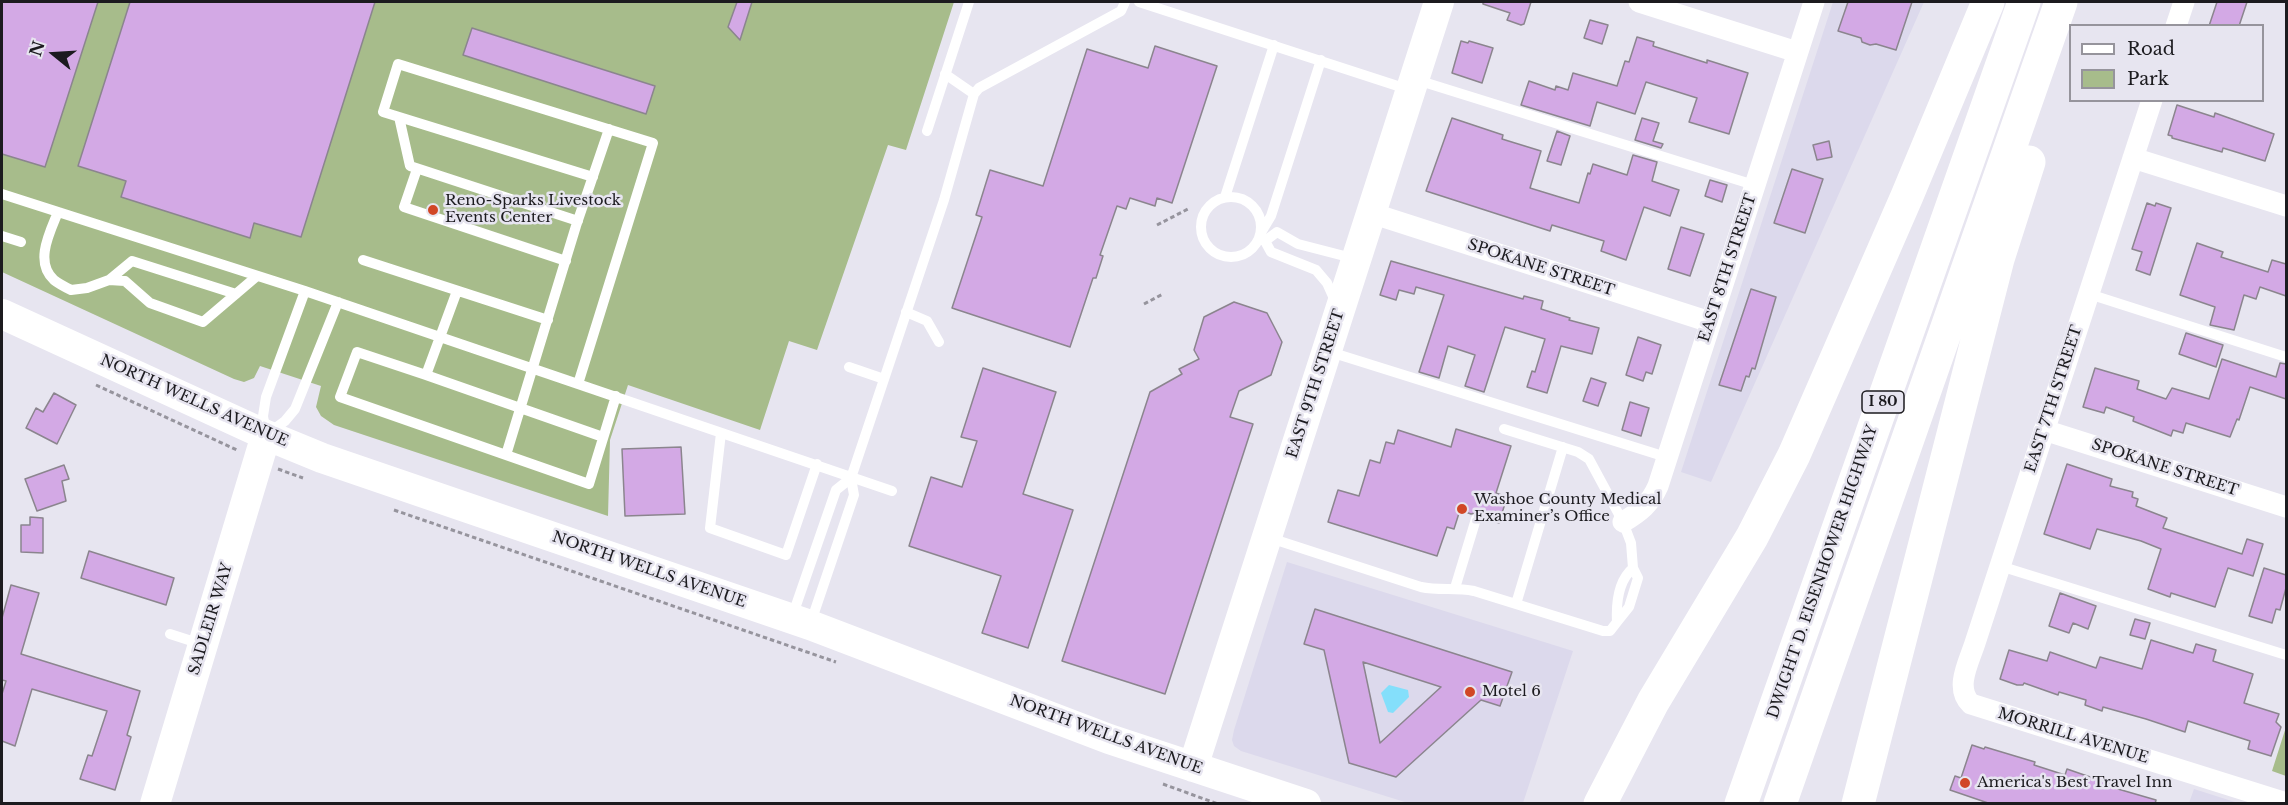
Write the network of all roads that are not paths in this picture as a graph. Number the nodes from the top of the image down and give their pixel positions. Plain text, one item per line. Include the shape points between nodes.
1 (969, 2) edge
2 (1125, 2) edge
3 (1138, 2) edge
4 (1439, 2) edge
5 (1639, 2) edge
6 (1814, 2) edge
7 (1988, 2) edge
8 (2024, 2) edge
9 (2061, 2) edge
10 (2080, 2) edge
11 (2184, 2) edge
12 (2074, 24) edge
13 (2177, 24) edge
14 (2069, 37) edge
15 (1274, 45) junction
16 (1797, 52) junction
17 (1321, 60) junction
18 (945, 74) junction
19 (1412, 84) junction
20 (974, 94) junction
21 (2151, 102) edge
22 (399, 117) junction
23 (609, 129) junction
24 (927, 131) dead end
25 (2133, 158) junction
26 (417, 169) junction
27 (593, 177) junction
28 (1754, 185) junction
29 (2, 194) edge
30 (1225, 197) junction
31 (2286, 206) edge
32 (58, 213) junction
33 (1371, 213) junction
34 (578, 221) junction
35 (2, 236) edge
36 (1262, 237) junction
37 (21, 242) dead end
38 (1356, 259) junction
39 (363, 260) dead end
40 (566, 261) junction
41 (257, 276) junction
42 (109, 280) junction
43 (305, 291) junction
44 (457, 291) junction
45 (236, 294) junction
46 (2089, 294) junction
47 (338, 302) junction
48 (1340, 311) junction
49 (906, 312) junction
50 (2, 314) edge
51 (548, 320) junction
52 (1710, 322) junction
53 (440, 338) junction
54 (939, 342) dead end
55 (1327, 351) junction
56 (2286, 357) edge
57 (849, 367) dead end
58 (532, 369) junction
59 (426, 375) junction
60 (884, 378) junction
61 (578, 384) junction
62 (616, 396) junction
63 (521, 408) junction
64 (1504, 429) dead end
65 (2044, 430) junction
66 (721, 433) junction
67 (266, 435) junction
68 (603, 437) junction
69 (1563, 447) junction
70 (506, 455) junction
71 (1666, 457) junction
72 (817, 464) junction
73 (851, 478) junction
74 (892, 491) dead end
75 (2286, 507) edge
76 (1476, 519) dead end
77 (1623, 522) junction
78 (1267, 537) junction
79 (2000, 566) junction
80 (1455, 588) junction
81 (1516, 604) junction
82 (801, 622) junction
83 (170, 633) dead end
84 (204, 645) junction
85 (2286, 655) edge
86 (1964, 698) joint
87 (1192, 767) junction
88 (2260, 799) edge
89 (2286, 803) edge
90 (155, 804) edge
91 (1306, 804) edge
92 (1600, 804) edge
93 (1741, 804) edge
94 (1780, 804) edge
95 (1858, 804) edge

1 - 18 lane
2 - 20 lane via 1121,11
3 - 15 lane
4 - 19 main road, EAST 9TH STREET
5 - 16 street
6 - 16 street, EAST 8TH STREET
7 - 92 highway via 1794,455 1752,537 1653,702
8 - 93 highway, DWIGHT D. EISENHOWER HIGHWAY / I 80
9 - 94 highway, I 80
10 - 12 highway
11 - 13 street
14 - 95 highway via 1998,259
15 - 17 lane
15 - 30 lane
16 - 28 street, EAST 8TH STREET
17 - 19 lane
17 - 36 lane
18 - 20 lane
18 - 24 lane
19 - 28 lane
19 - 33 main road, EAST 9TH STREET
20 - 49 lane
21 - 25 street, EAST 7TH STREET
22 - 23 lane via 383,112 398,64
22 - 26 lane via 410,166
22 - 27 lane
23 - 27 lane
23 - 61 lane via 653,143
25 - 31 street
25 - 46 street, EAST 7TH STREET
26 - 34 lane
26 - 40 lane via 404,207
27 - 34 lane
28 - 52 street, EAST 8TH STREET
29 - 32 lane
30 - 36 lane via 1235,196 1252,205 1261,222
30 - 36 lane via 1215,200 1202,216 1200,227 1207,246 1224,257 1235,258 1253,248
32 - 41 lane
32 - 42 lane via 43,259 52,278 70,290
33 - 38 main road, EAST 9TH STREET
33 - 52 street, SPOKANE STREET
34 - 40 lane
35 - 37 lane
36 - 38 lane via 1277,232 1298,244
36 - 48 lane via 1271,252 1316,270 1327,282
38 - 48 main road, EAST 9TH STREET
39 - 44 lane
40 - 51 lane
41 - 43 lane
41 - 45 lane
42 - 45 lane via 132,261
42 - 45 lane via 125,281 150,303 203,322
43 - 47 lane
43 - 67 lane via 266,396
44 - 51 lane
44 - 53 lane
46 - 56 lane
46 - 65 street, EAST 7TH STREET
47 - 53 lane
47 - 67 lane via 295,409
48 - 55 main road, EAST 9TH STREET
49 - 54 lane via 927,321
49 - 60 lane
50 - 67 main road, NORTH WELLS AVENUE
51 - 58 lane
52 - 71 street, EAST 8TH STREET
53 - 58 lane
53 - 59 lane
55 - 71 lane
55 - 78 main road, EAST 9TH STREET
57 - 60 lane
58 - 61 lane
58 - 63 lane
59 - 63 lane
59 - 70 lane via 357,352 340,397
60 - 73 lane
61 - 62 lane
62 - 66 lane
62 - 68 lane
63 - 68 lane
63 - 70 lane
64 - 69 lane
65 - 75 street, SPOKANE STREET
65 - 79 street, EAST 7TH STREET
66 - 72 lane
66 - 72 lane via 710,528 786,555
67 - 82 main road, NORTH WELLS AVENUE via 332,462
67 - 84 main road, SADLEIR WAY
68 - 70 lane via 589,484
69 - 77 lane via 1589,459
69 - 81 lane
71 - 77 street, EAST 8TH STREET via 1652,500
72 - 73 lane
73 - 74 lane
73 - 82 lane via 854,495
73 - 82 lane via 836,490
76 - 80 lane
77 - 81 lane via 1631,543 1633,568 1625,575 1616,603 1617,622 1610,631
78 - 80 lane via 1421,587
78 - 87 main road, EAST 9TH STREET
79 - 85 lane
79 - 86 street, EAST 7TH STREET via 1964,677
80 - 81 lane
82 - 87 main road, NORTH WELLS AVENUE via 1061,722
83 - 84 lane
84 - 90 main road, SADLEIR WAY
86 - 88 street, MORRILL AVENUE via 1971,704
87 - 91 main road, NORTH WELLS AVENUE
88 - 89 street, MORRILL AVENUE

